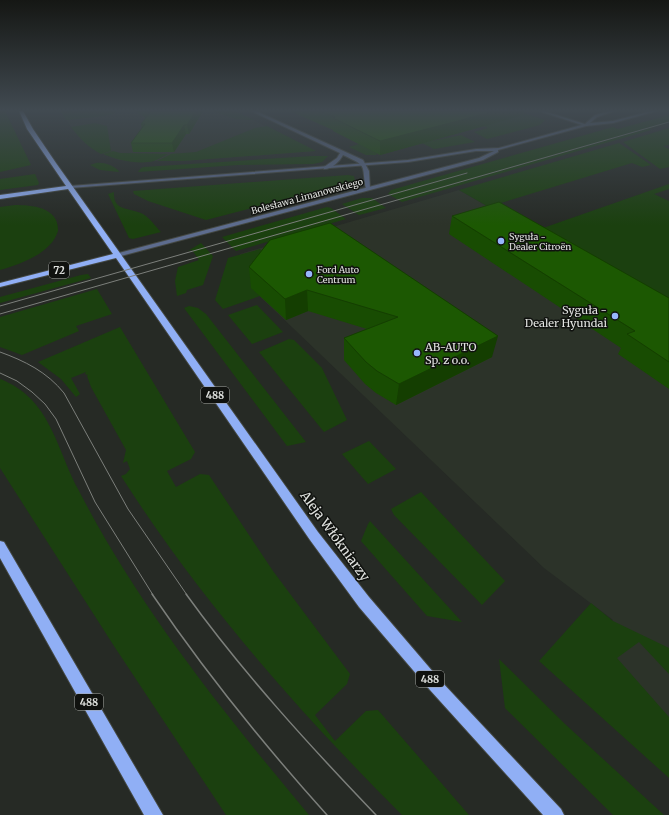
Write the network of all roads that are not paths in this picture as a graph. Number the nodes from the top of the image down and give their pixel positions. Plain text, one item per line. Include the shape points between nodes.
1 (43, 149) edge
2 (334, 149) edge
3 (502, 149) edge
4 (499, 150) junction
5 (342, 153) junction
6 (365, 165) junction
7 (326, 168) junction
8 (70, 187) junction
9 (368, 189) junction
10 (0, 197) edge
11 (117, 255) junction
12 (0, 285) edge
13 (0, 546) edge
14 (154, 815) edge
15 (555, 815) edge

1 - 8 main road
2 - 5 street
3 - 4 street, Bolesława Limanowskiego
4 - 6 street, Bolesława Limanowskiego via 476,150
4 - 9 street, Bolesława Limanowskiego via 481,159
5 - 6 street
5 - 7 street via 339,160
6 - 7 street, Bolesława Limanowskiego
6 - 9 street
7 - 8 street, Bolesława Limanowskiego
8 - 10 main road
8 - 11 main road, Aleja Włókniarzy
9 - 11 street, Bolesława Limanowskiego
11 - 12 main road, 72
11 - 15 main road, Aleja Włókniarzy / 488 via 309,530 364,602 435,685
13 - 14 main road, 488

